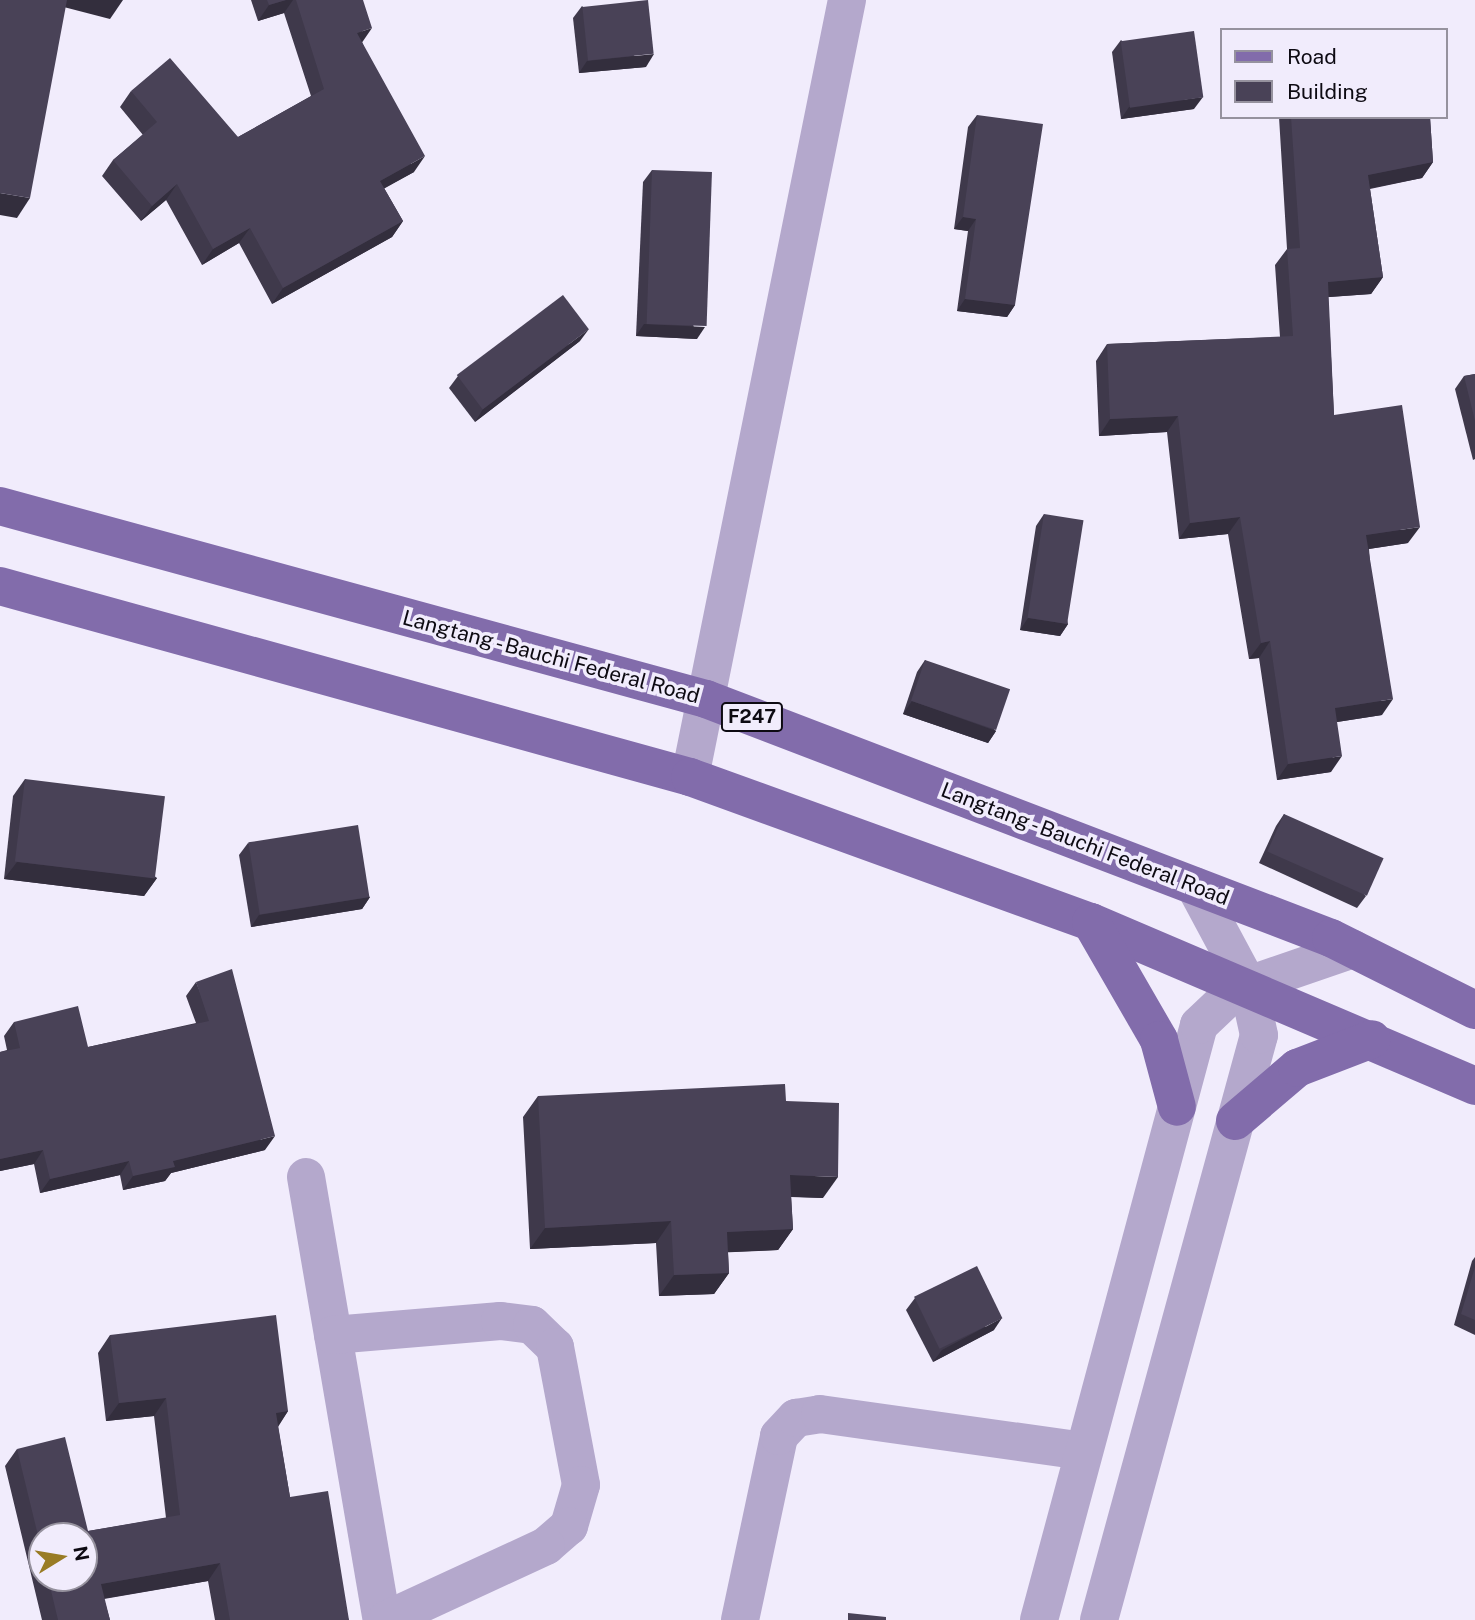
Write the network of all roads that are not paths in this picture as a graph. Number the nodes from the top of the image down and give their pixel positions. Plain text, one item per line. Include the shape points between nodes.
1 (847, 0) edge
2 (0, 506) edge
3 (0, 586) edge
4 (706, 699) junction
5 (690, 777) junction
6 (1195, 886) junction
7 (1091, 922) junction
8 (1353, 949) junction
9 (1248, 985) junction
10 (1475, 1010) edge
11 (1372, 1039) junction
12 (1475, 1086) edge
13 (1177, 1107) junction
14 (1235, 1121) junction
15 (306, 1177) dead end
16 (333, 1335) junction
17 (1082, 1451) junction
18 (384, 1620) edge
19 (740, 1620) edge
20 (1039, 1620) edge
21 (1100, 1620) edge

1 - 4 street
2 - 4 main road, Langtang - Bauchi Federal Road / F247
3 - 5 main road
4 - 5 street
4 - 6 main road, Langtang - Bauchi Federal Road / F247
5 - 7 main road
6 - 8 main road, Langtang - Bauchi Federal Road / F247
6 - 9 street
7 - 9 main road
7 - 13 main road via 1159,1040
8 - 9 street
8 - 10 main road, Langtang - Bauchi Federal Road / F247
9 - 11 main road
9 - 13 street via 1214,1004 1199,1025
9 - 14 street via 1259,1035
11 - 12 main road
11 - 14 main road via 1337,1047 1297,1068
13 - 17 street
14 - 21 street
15 - 16 street
16 - 18 street
16 - 18 street via 500,1321 532,1325 555,1347 581,1485 569,1525 546,1546
17 - 19 street via 820,1414 796,1418 779,1436
17 - 20 street

